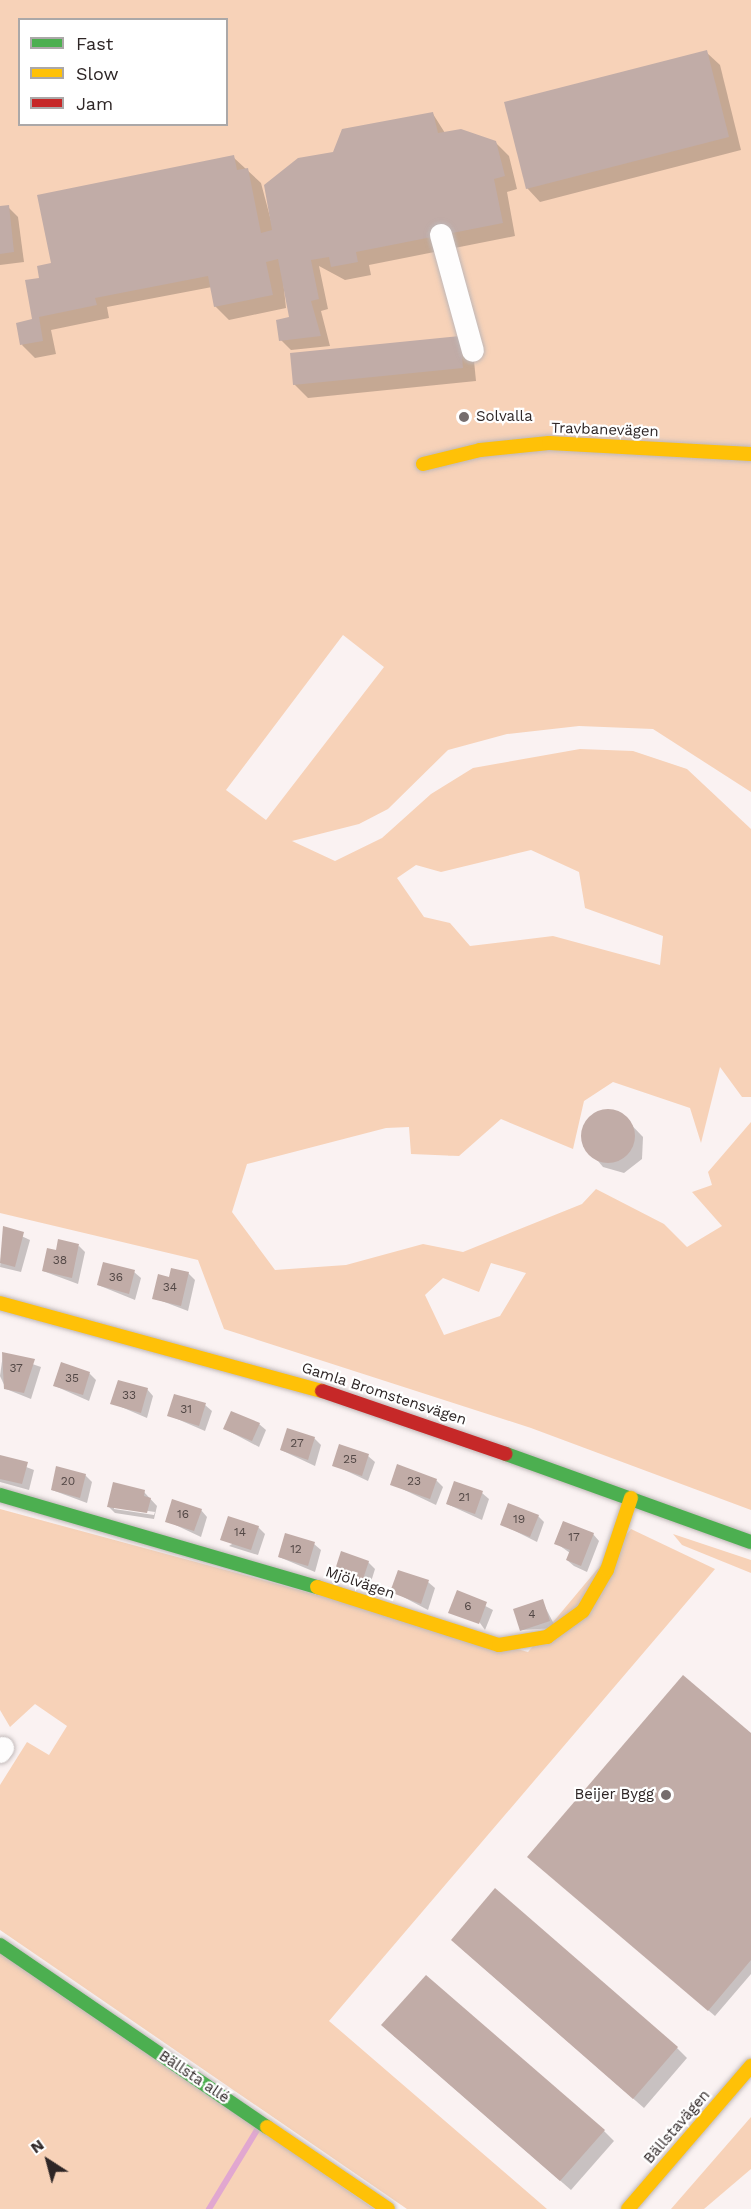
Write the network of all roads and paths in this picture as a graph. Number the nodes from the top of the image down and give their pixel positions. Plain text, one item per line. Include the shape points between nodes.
1 (441, 235) dead end
2 (473, 351) dead end
3 (751, 454) edge
4 (423, 464) dead end
5 (0, 1303) edge
6 (0, 1496) edge
7 (631, 1498) junction
8 (751, 1542) edge
9 (0, 1945) edge
10 (751, 2066) edge
11 (388, 2209) edge
12 (628, 2209) edge

1 - 2 street
3 - 4 street, Travbanevägen via 549,443 480,450
5 - 7 street, Gamla Bromstensvägen via 361,1402
6 - 7 street, Mjölvägen via 168,1540 499,1645 547,1636 583,1611 608,1570
7 - 8 street, Gamla Bromstensvägen
9 - 11 street, Bällsta allé
10 - 12 street, Bällstavägen

